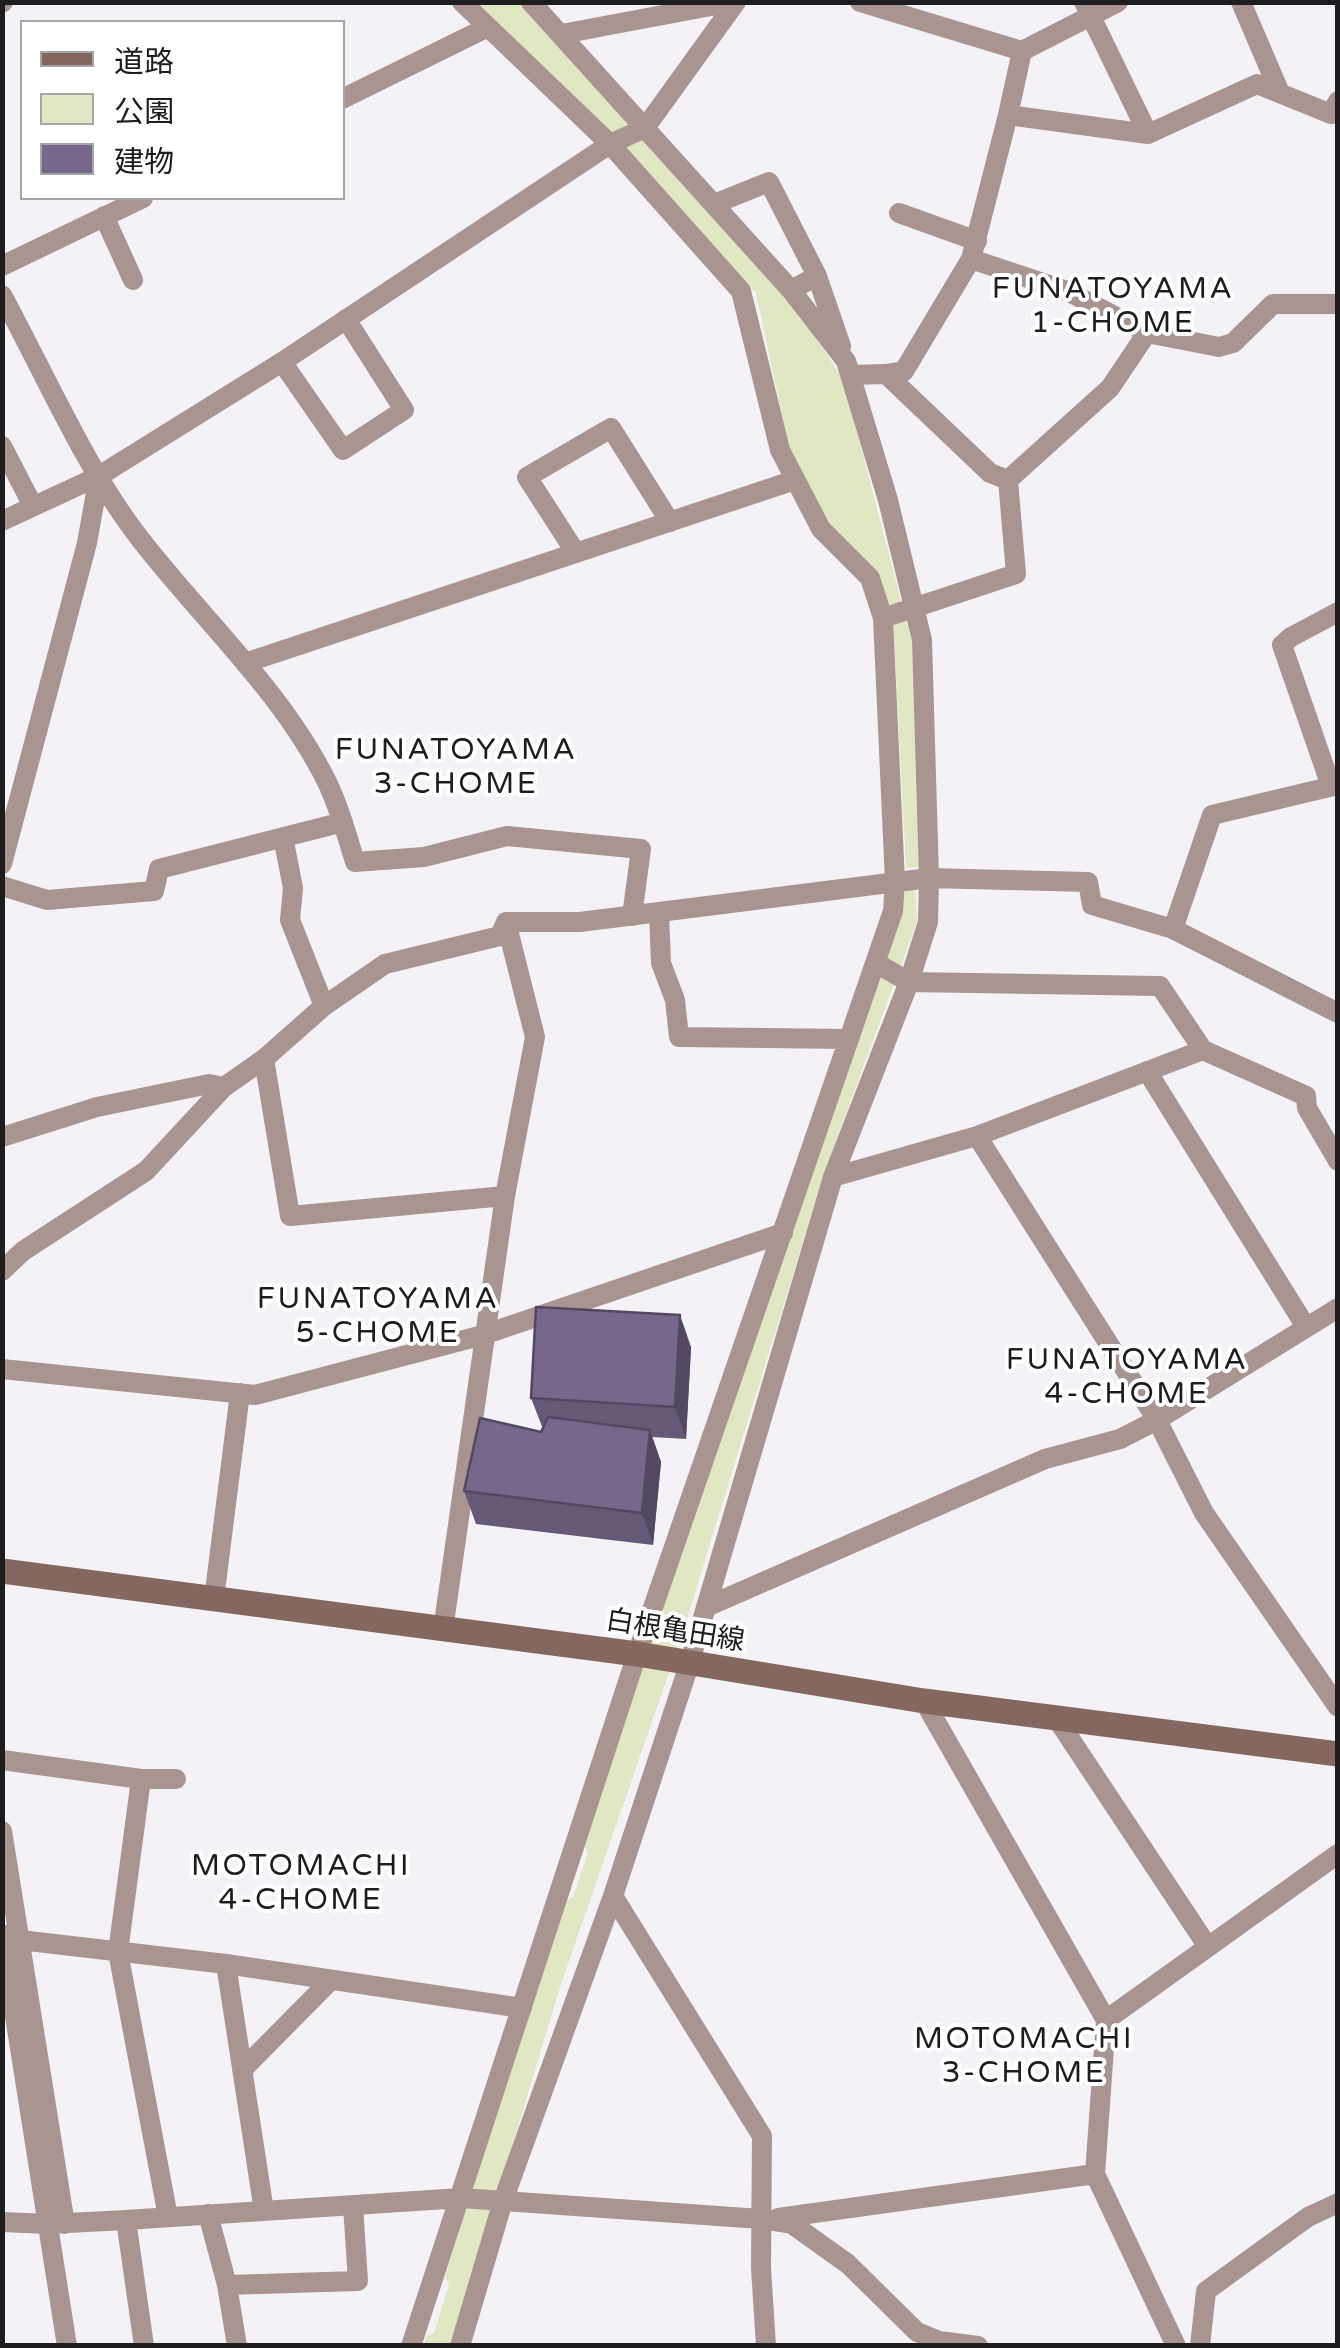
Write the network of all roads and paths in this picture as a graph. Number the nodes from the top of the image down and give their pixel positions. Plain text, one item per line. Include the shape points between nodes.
1 (462, 2) edge
2 (531, 2) edge
3 (734, 2) edge
4 (860, 2) edge
5 (1118, 2) edge
6 (1241, 2) edge
7 (1088, 10) edge
8 (488, 28) junction
9 (562, 34) junction
10 (1022, 51) junction
11 (1280, 93) junction
12 (345, 98) edge
13 (1338, 101) edge
14 (1008, 115) junction
15 (644, 128) junction
16 (1148, 134) junction
17 (610, 144) junction
18 (138, 200) edge
19 (714, 204) junction
20 (899, 213) dead end
21 (104, 216) junction
22 (974, 250) junction
23 (2, 266) edge
24 (817, 276) junction
25 (133, 280) dead end
26 (791, 290) junction
27 (2, 294) edge
28 (1338, 304) edge
29 (346, 319) junction
30 (1147, 333) junction
31 (282, 362) junction
32 (848, 368) junction
33 (886, 374) junction
34 (2, 446) edge
35 (99, 476) junction
36 (795, 480) junction
37 (1008, 480) junction
38 (33, 506) junction
39 (2, 521) edge
40 (670, 522) junction
41 (576, 552) junction
42 (915, 608) junction
43 (1338, 612) edge
44 (883, 618) junction
45 (245, 663) junction
46 (1334, 786) edge
47 (342, 822) junction
48 (283, 837) junction
49 (2, 864) edge
50 (929, 878) junction
51 (896, 882) junction
52 (2, 886) edge
53 (659, 912) junction
54 (632, 916) junction
55 (506, 922) junction
56 (1173, 929) junction
57 (876, 963) junction
58 (909, 982) junction
59 (324, 1006) junction
60 (1338, 1012) edge
61 (849, 1040) junction
62 (1203, 1050) junction
63 (264, 1059) junction
64 (1147, 1071) junction
65 (224, 1086) junction
66 (978, 1136) junction
67 (2, 1137) edge
68 (1338, 1161) edge
69 (833, 1177) junction
70 (505, 1196) junction
71 (782, 1233) junction
72 (2, 1271) edge
73 (1338, 1308) edge
74 (1306, 1327) junction
75 (483, 1335) junction
76 (2, 1369) edge
77 (240, 1393) junction
78 (1157, 1420) junction
79 (2, 1571) edge
80 (214, 1599) junction
81 (706, 1607) junction
82 (443, 1630) junction
83 (637, 1654) junction
84 (689, 1665) junction
85 (924, 1702) junction
86 (1338, 1707) edge
87 (1057, 1718) junction
88 (1338, 1754) edge
89 (2, 1760) edge
90 (141, 1779) junction
91 (176, 1779) dead end
92 (2, 1831) edge
93 (1338, 1854) edge
94 (612, 1896) junction
95 (12, 1937) edge
96 (1208, 1947) junction
97 (118, 1952) junction
98 (226, 1964) junction
99 (330, 1980) junction
100 (522, 2008) junction
101 (1106, 2020) junction
102 (242, 2070) junction
103 (1095, 2174) junction
104 (461, 2198) junction
105 (503, 2201) junction
106 (1338, 2203) edge
107 (353, 2206) junction
108 (264, 2211) junction
109 (208, 2214) junction
110 (168, 2217) junction
111 (761, 2219) junction
112 (126, 2220) junction
113 (2, 2222) edge
114 (56, 2224) junction
115 (227, 2285) junction
116 (67, 2346) edge
117 (144, 2346) edge
118 (237, 2346) edge
119 (411, 2346) edge
120 (460, 2346) edge
121 (766, 2346) edge
122 (978, 2346) edge
123 (1176, 2346) edge
124 (1200, 2346) edge

1 - 8 street
2 - 9 street
3 - 9 street
3 - 15 street
4 - 10 street
5 - 7 street
6 - 11 street
7 - 10 street
7 - 16 street
8 - 12 street
8 - 17 street
9 - 15 street
10 - 14 street
11 - 13 street via 1332,114
11 - 16 street via 1257,84
14 - 16 street
14 - 22 street
15 - 17 street
15 - 19 street
17 - 29 street
17 - 36 street via 741,291 780,450
18 - 21 street
19 - 24 street via 769,182
19 - 26 street
20 - 22 street
21 - 23 street
21 - 25 street
22 - 30 street
22 - 33 street via 904,370
24 - 26 street
24 - 32 street
26 - 32 street
27 - 35 street
28 - 30 street via 1273,304 1219,347
29 - 31 street
29 - 31 street via 404,410 343,450
30 - 37 street via 1110,388
31 - 35 street
32 - 33 street
32 - 42 street
33 - 37 street via 990,474
34 - 38 street
35 - 38 street
35 - 45 street via 140,538
35 - 49 street
36 - 40 street
36 - 44 street via 821,530 870,578
37 - 42 street via 1016,574
38 - 39 street
40 - 41 street
40 - 41 street via 611,428 527,478
41 - 45 street
42 - 44 street
42 - 50 street via 922,640
43 - 46 street via 1282,646
44 - 51 street
45 - 47 street via 301,736
46 - 56 street via 1212,815
47 - 48 street
47 - 54 street via 355,862 424,857 507,836 641,849
48 - 52 street via 159,870 154,891 47,900
48 - 59 street via 293,888 290,920
50 - 51 street
50 - 56 street via 1088,882 1092,905
50 - 58 street via 928,922
51 - 53 street
51 - 57 street
53 - 54 street
53 - 61 street via 661,963 679,1037
54 - 55 street
55 - 59 street via 500,936 385,964
55 - 70 street via 536,1038
56 - 60 street
57 - 58 street
57 - 61 street
58 - 62 street via 1160,986
58 - 69 street
59 - 63 street
61 - 71 street
62 - 64 street
62 - 68 street via 1306,1096 1306,1108
63 - 65 street
63 - 70 street via 290,1216
64 - 66 street
64 - 74 street
65 - 67 street via 97,1107
65 - 72 street via 146,1170
66 - 69 street
66 - 78 street
69 - 81 street
70 - 75 street
71 - 75 street
71 - 83 street
73 - 74 street
74 - 78 street
75 - 77 street
75 - 82 street
76 - 77 street
77 - 80 street
78 - 81 street via 1045,1459
78 - 86 street via 1204,1513
79 - 80 main road, 白根亀田線
80 - 82 main road, 白根亀田線
81 - 84 street
82 - 83 main road, 白根亀田線
83 - 84 main road, 白根亀田線
83 - 100 street
84 - 85 main road, 白根亀田線
84 - 94 street
85 - 87 main road, 白根亀田線
85 - 101 street
87 - 88 main road, 白根亀田線
87 - 96 street
89 - 90 street
90 - 91 street
90 - 97 street
92 - 95 street
93 - 96 street
94 - 105 street
94 - 111 street via 762,2136
95 - 97 street
95 - 114 street
96 - 101 street
97 - 98 street
97 - 110 street
98 - 99 street
98 - 102 street
99 - 100 street
99 - 102 street
100 - 104 street
101 - 103 street
102 - 108 street
103 - 111 street
103 - 123 street
104 - 105 street
104 - 107 street
104 - 119 street
105 - 111 street
105 - 120 street
106 - 124 street via 1206,2291
107 - 108 street
107 - 115 street via 358,2281
108 - 109 street
109 - 110 street
109 - 115 street
110 - 112 street
111 - 121 street
111 - 122 street via 792,2224 848,2264 917,2332
112 - 114 street
112 - 117 street
113 - 114 street
114 - 116 street
115 - 118 street

